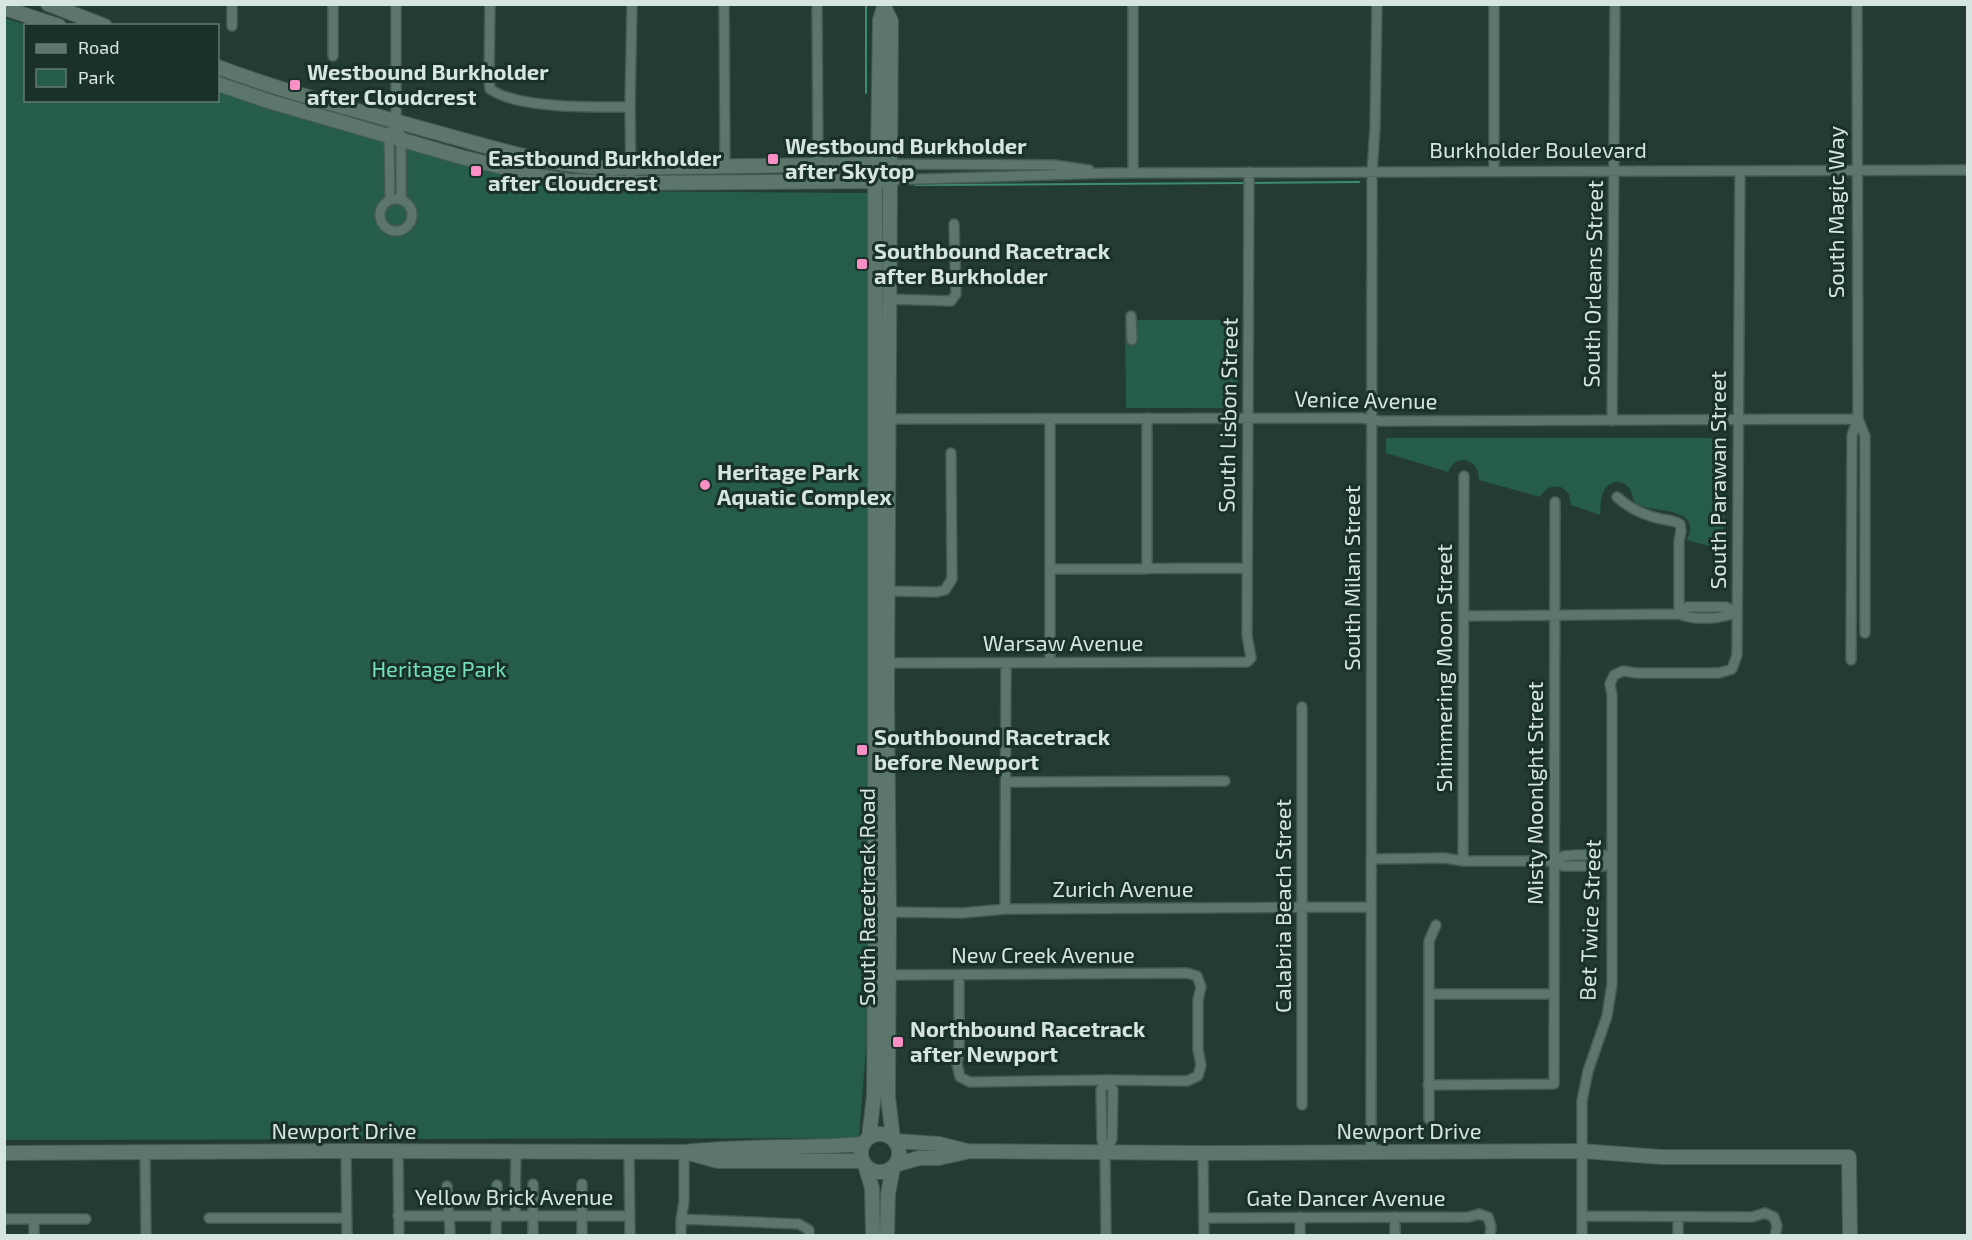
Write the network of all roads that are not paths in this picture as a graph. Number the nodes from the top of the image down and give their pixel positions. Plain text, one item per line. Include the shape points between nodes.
1 (232, 4) edge
2 (333, 4) edge
3 (396, 4) edge
4 (489, 4) edge
5 (632, 4) edge
6 (724, 4) edge
7 (817, 4) edge
8 (1133, 4) edge
9 (1377, 4) edge
10 (1494, 4) edge
11 (1615, 4) edge
12 (1857, 4) edge
13 (51, 5) edge
14 (885, 7) edge
15 (4, 8) edge
16 (53, 23) edge
17 (100, 24) edge
18 (232, 26) dead end
19 (333, 56) dead end
20 (219, 67) edge
21 (219, 84) edge
22 (630, 108) junction
23 (396, 121) junction
24 (395, 137) junction
25 (882, 164) junction
26 (725, 165) junction
27 (818, 165) junction
28 (631, 167) junction
29 (1856, 170) junction
30 (1968, 170) edge
31 (1494, 171) junction
32 (1740, 171) junction
33 (1249, 172) junction
34 (1372, 172) junction
35 (1614, 172) junction
36 (1109, 173) junction
37 (1133, 173) junction
38 (890, 180) junction
39 (875, 181) junction
40 (631, 183) junction
41 (395, 200) dead end
42 (954, 224) dead end
43 (888, 299) junction
44 (1131, 316) dead end
45 (1132, 340) dead end
46 (1147, 418) junction
47 (1247, 418) junction
48 (881, 419) junction
49 (1050, 419) junction
50 (1371, 419) junction
51 (1738, 419) junction
52 (1858, 419) junction
53 (1612, 421) junction
54 (951, 453) dead end
55 (1464, 476) dead end
56 (1617, 497) dead end
57 (1556, 502) dead end
58 (1247, 568) junction
59 (1050, 569) junction
60 (1147, 569) junction
61 (887, 591) junction
62 (1737, 612) junction
63 (1678, 614) junction
64 (1464, 615) junction
65 (1555, 615) junction
66 (1865, 633) dead end
67 (1251, 658) joint
68 (1851, 660) dead end
69 (1006, 663) junction
70 (1050, 663) junction
71 (881, 664) junction
72 (1614, 675) joint
73 (1302, 707) dead end
74 (1225, 781) dead end
75 (1006, 782) junction
76 (1371, 859) junction
77 (1612, 860) junction
78 (1463, 861) junction
79 (1555, 861) junction
80 (1371, 907) junction
81 (1302, 908) junction
82 (1005, 909) junction
83 (889, 912) junction
84 (874, 913) junction
85 (1436, 925) dead end
86 (888, 975) junction
87 (959, 975) junction
88 (1429, 994) junction
89 (1554, 994) junction
90 (1107, 1080) junction
91 (1428, 1084) junction
92 (1302, 1105) dead end
93 (1429, 1119) dead end
94 (895, 1140) junction
95 (866, 1141) junction
96 (346, 1151) junction
97 (398, 1151) junction
98 (969, 1151) junction
99 (1582, 1151) junction
100 (516, 1152) junction
101 (629, 1152) junction
102 (684, 1152) junction
103 (1105, 1152) junction
104 (1371, 1152) junction
105 (4, 1153) edge
106 (145, 1153) junction
107 (1203, 1153) junction
108 (864, 1163) junction
109 (894, 1166) junction
110 (533, 1184) dead end
111 (582, 1184) dead end
112 (496, 1185) dead end
113 (447, 1186) dead end
114 (398, 1216) junction
115 (496, 1216) junction
116 (515, 1216) junction
117 (533, 1216) junction
118 (582, 1216) junction
119 (630, 1216) junction
120 (1582, 1216) junction
121 (450, 1217) junction
122 (1300, 1217) junction
123 (1395, 1217) junction
124 (1678, 1217) junction
125 (209, 1218) dead end
126 (346, 1218) junction
127 (1204, 1218) junction
128 (4, 1219) edge
129 (34, 1219) junction
130 (86, 1219) dead end
131 (681, 1219) junction
132 (809, 1233) edge
133 (34, 1236) edge
134 (146, 1236) edge
135 (347, 1236) edge
136 (399, 1236) edge
137 (450, 1236) edge
138 (496, 1236) edge
139 (533, 1236) edge
140 (582, 1236) edge
141 (630, 1236) edge
142 (681, 1236) edge
143 (873, 1236) edge
144 (887, 1236) edge
145 (1106, 1236) edge
146 (1204, 1236) edge
147 (1300, 1236) edge
148 (1395, 1236) edge
149 (1490, 1236) edge
150 (1582, 1236) edge
151 (1678, 1236) edge
152 (1774, 1236) edge
153 (1850, 1236) edge

1 - 18 street
2 - 19 street
3 - 23 street
4 - 22 street via 490,89 526,101
5 - 22 street
6 - 26 street
7 - 27 street
8 - 37 street
9 - 34 street, South Milan Street
10 - 31 street
11 - 35 street, South Orleans Street
12 - 29 street, South Magic Way
13 - 16 street
13 - 17 main road
14 - 25 main road, South Racetrack Road via 880,20 878,151
15 - 16 main road
20 - 23 main road, Burkholder Boulevard
21 - 24 main road, Burkholder Boulevard
22 - 28 street
23 - 24 street
23 - 28 main road, Burkholder Boulevard via 551,162
24 - 40 main road, Burkholder Boulevard via 538,176
24 - 41 street
25 - 27 main road, Burkholder Boulevard
25 - 36 street, Burkholder Boulevard via 1054,165
25 - 38 main road, South Racetrack Road
25 - 39 main road, South Racetrack Road
26 - 27 main road, Burkholder Boulevard
26 - 28 main road, Burkholder Boulevard
28 - 40 street
29 - 30 street, Burkholder Boulevard
29 - 32 street, Burkholder Boulevard
29 - 52 street, South Magic Way
31 - 34 street, Burkholder Boulevard
31 - 35 street, Burkholder Boulevard
32 - 35 street, Burkholder Boulevard
32 - 51 street, South Parawan Street
33 - 34 street, Burkholder Boulevard
33 - 37 street, Burkholder Boulevard
33 - 47 street, South Lisbon Street
34 - 50 street, South Milan Street
35 - 53 street, South Orleans Street
36 - 37 street, Burkholder Boulevard
36 - 38 street, Burkholder Boulevard
38 - 39 main road, Burkholder Boulevard
38 - 43 main road, South Racetrack Road
39 - 40 main road, Burkholder Boulevard
39 - 48 main road, South Racetrack Road
42 - 43 street via 956,294 951,301
43 - 48 main road, South Racetrack Road
44 - 45 street
46 - 47 street, Venice Avenue
46 - 49 street, Venice Avenue
46 - 60 street
47 - 50 street, Venice Avenue
47 - 58 street, South Lisbon Street
48 - 49 street, Venice Avenue
48 - 61 main road, South Racetrack Road
48 - 71 main road, South Racetrack Road
49 - 59 street
50 - 53 street, Venice Avenue
50 - 76 street, South Milan Street
51 - 52 street, Venice Avenue
51 - 53 street, Venice Avenue
51 - 62 street, South Parawan Street
52 - 66 street, South Magic Way via 1865,436
52 - 68 street, South Magic Way via 1852,435
54 - 61 street via 952,579 945,590 937,592
55 - 64 street, Shimmering Moon Street
56 - 63 street via 1630,510 1680,524
57 - 65 street, Misty Moonlght Street
58 - 60 street
58 - 67 street, South Lisbon Street
59 - 60 street
59 - 70 street
61 - 71 main road, South Racetrack Road
62 - 63 street via 1726,607 1687,607
62 - 72 street, South Parawan Street via 1737,655 1732,669 1719,673 1623,671
63 - 65 street
64 - 65 street
64 - 78 street, Shimmering Moon Street
65 - 79 street, Misty Moonlght Street
67 - 70 street, Warsaw Avenue via 1247,662
69 - 70 street, Warsaw Avenue
69 - 71 street, Warsaw Avenue
69 - 75 street
71 - 83 main road, South Racetrack Road
71 - 84 main road, South Racetrack Road
72 - 77 street, Bet Twice Street via 1610,684
73 - 81 street, Calabria Beach Street
74 - 75 street
75 - 82 street
76 - 78 street
76 - 80 street, South Milan Street
77 - 79 street via 1604,866 1563,866
77 - 99 street, Bet Twice Street via 1612,984 1607,1016 1585,1085
78 - 79 street
79 - 89 street, Misty Moonlght Street
80 - 81 street, Zurich Avenue
80 - 104 street, South Milan Street
81 - 82 street, Zurich Avenue
81 - 92 street, Calabria Beach Street
82 - 83 street, Zurich Avenue
83 - 84 street, Zurich Avenue
83 - 86 main road, South Racetrack Road
84 - 95 main road, South Racetrack Road via 874,1095
85 - 88 street via 1429,941
86 - 87 street, New Creek Avenue
86 - 94 main road, South Racetrack Road via 888,1097
87 - 90 street via 960,1077 970,1082
87 - 90 street, New Creek Avenue via 1197,976 1201,987 1198,1076 1187,1081
88 - 89 street
88 - 91 street
89 - 91 street, Misty Moonlght Street via 1554,1084
90 - 103 street via 1101,1090
91 - 93 street
94 - 95 main road via 880,1133
94 - 98 main road, Newport Drive
94 - 109 main road via 900,1153
95 - 102 main road, Newport Drive
95 - 108 main road via 861,1153
96 - 97 main road, Newport Drive
96 - 106 main road, Newport Drive
96 - 126 street
97 - 100 main road, Newport Drive
97 - 114 street
98 - 103 main road, Newport Drive
98 - 109 main road, Newport Drive
99 - 104 main road, Newport Drive
99 - 120 street, Bet Twice Street
99 - 153 main road, Newport Drive via 1661,1157 1849,1157
100 - 101 main road, Newport Drive
100 - 116 street
101 - 102 main road, Newport Drive
101 - 119 street
102 - 108 main road, Newport Drive via 718,1161
102 - 131 street
103 - 107 main road, Newport Drive
103 - 145 street
104 - 107 main road, Newport Drive
105 - 106 main road, Newport Drive
106 - 134 street
107 - 127 street
108 - 109 main road via 881,1172
108 - 143 main road via 872,1188
109 - 144 main road via 888,1194
110 - 117 street
111 - 118 street
112 - 115 street
113 - 121 street
114 - 121 street, Yellow Brick Avenue
114 - 136 street
115 - 116 street, Yellow Brick Avenue
115 - 121 street, Yellow Brick Avenue
115 - 138 street
116 - 117 street, Yellow Brick Avenue
117 - 118 street, Yellow Brick Avenue
117 - 139 street
118 - 119 street, Yellow Brick Avenue
118 - 140 street
119 - 141 street
120 - 124 street
120 - 150 street, Bet Twice Street
121 - 137 street
122 - 123 street, Gate Dancer Avenue
122 - 127 street, Gate Dancer Avenue
122 - 147 street
123 - 148 street
123 - 149 street, Gate Dancer Avenue via 1479,1214 1488,1217
124 - 151 street
124 - 152 street via 1752,1217 1765,1213 1774,1217
125 - 126 street
126 - 135 street
127 - 146 street
128 - 129 street
129 - 130 street
129 - 133 street
131 - 132 street via 799,1224
131 - 142 street

